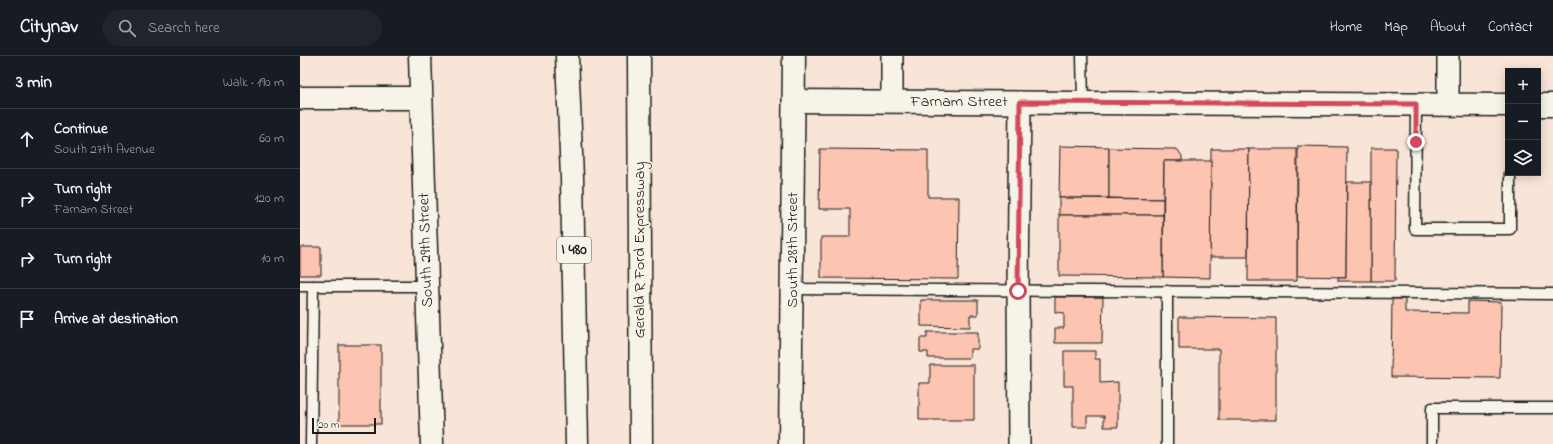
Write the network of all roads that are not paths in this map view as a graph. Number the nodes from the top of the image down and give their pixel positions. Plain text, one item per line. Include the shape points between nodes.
1 (420, 56) edge
2 (567, 56) edge
3 (640, 56) edge
4 (794, 56) edge
5 (892, 56) edge
6 (1082, 56) edge
7 (1448, 56) edge
8 (300, 98) edge
9 (421, 98) junction
10 (794, 101) junction
11 (892, 101) junction
12 (1020, 102) junction
13 (1083, 104) junction
14 (1416, 104) junction
15 (1448, 104) junction
16 (1505, 105) edge
17 (1541, 105) edge
18 (1553, 105) edge
19 (1510, 176) edge
20 (300, 286) edge
21 (313, 286) junction
22 (427, 286) junction
23 (793, 288) junction
24 (1018, 291) junction
25 (1167, 291) junction
26 (1553, 294) edge
27 (1553, 408) edge
28 (311, 444) edge
29 (432, 444) edge
30 (577, 444) edge
31 (641, 444) edge
32 (790, 444) edge
33 (1019, 444) edge
34 (1167, 444) edge
35 (1432, 444) edge

1 - 9 main road, South 29th Street
2 - 30 main road, I 480
3 - 31 main road, Gerald R Ford Expressway
4 - 10 main road, South 28th Street
5 - 11 street
6 - 13 lane
7 - 15 street
8 - 9 main road
9 - 22 main road, South 29th Street
10 - 11 main road, Farnam Street
10 - 23 main road, South 28th Street
11 - 12 main road, Farnam Street
12 - 13 main road, Farnam Street
12 - 24 street
13 - 14 main road, Farnam Street
14 - 15 main road, Farnam Street
14 - 19 lane via 1415,229 1510,229
15 - 16 main road, Farnam Street
17 - 18 main road
20 - 21 lane
21 - 22 lane
21 - 28 lane
22 - 29 main road, South 29th Street
23 - 24 lane
23 - 32 main road, South 28th Street
24 - 25 lane
24 - 33 street
25 - 26 lane
25 - 34 lane
27 - 35 lane via 1432,408

